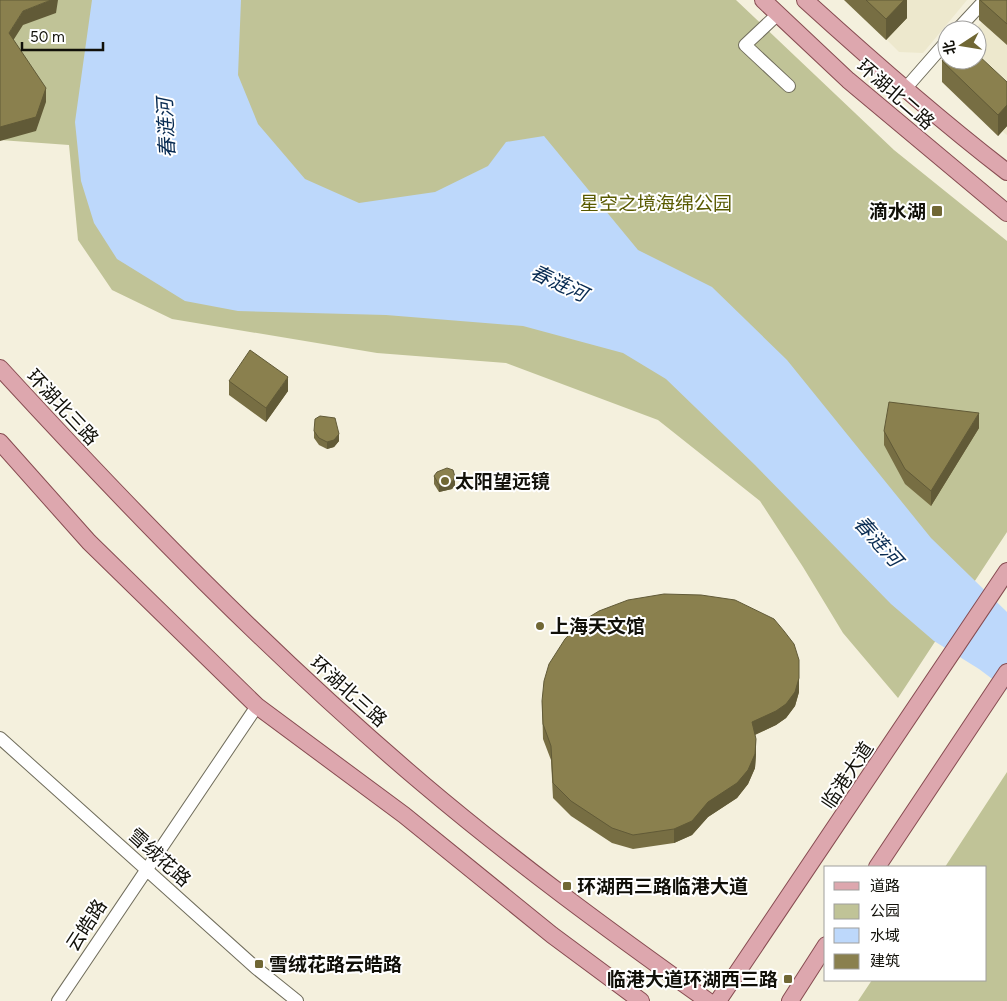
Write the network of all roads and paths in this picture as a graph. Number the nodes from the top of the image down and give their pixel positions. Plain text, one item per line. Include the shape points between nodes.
1 (764, 0) edge
2 (806, 0) edge
3 (985, 0) edge
4 (778, 14) junction
5 (967, 20) edge
6 (937, 52) edge
7 (789, 86) dead end
8 (905, 89) junction
9 (1007, 172) edge
10 (1007, 213) edge
11 (0, 368) edge
12 (0, 442) edge
13 (1007, 571) edge
14 (1007, 672) edge
15 (257, 706) junction
16 (0, 738) edge
17 (878, 866) edge
18 (145, 869) junction
19 (824, 948) edge
20 (58, 1001) edge
21 (297, 1001) edge
22 (641, 1001) edge
23 (708, 1001) edge
24 (718, 1001) edge
25 (790, 1001) edge

1 - 4 main road, 环湖北二路
2 - 8 main road, 环湖北二路
3 - 5 street
4 - 7 street via 745,45
4 - 10 main road, 环湖北二路 via 848,80
6 - 8 street
8 - 9 main road, 环湖北二路
11 - 23 main road, 环湖北三路 via 124,502 287,662 423,784 563,895
12 - 15 main road via 89,542
13 - 24 main road, 临港大道
14 - 17 main road
15 - 18 street, 云皓路
15 - 22 main road via 404,815 552,935
16 - 18 street, 雪绒花路
18 - 20 street, 云皓路
18 - 21 street, 雪绒花路
19 - 25 main road

